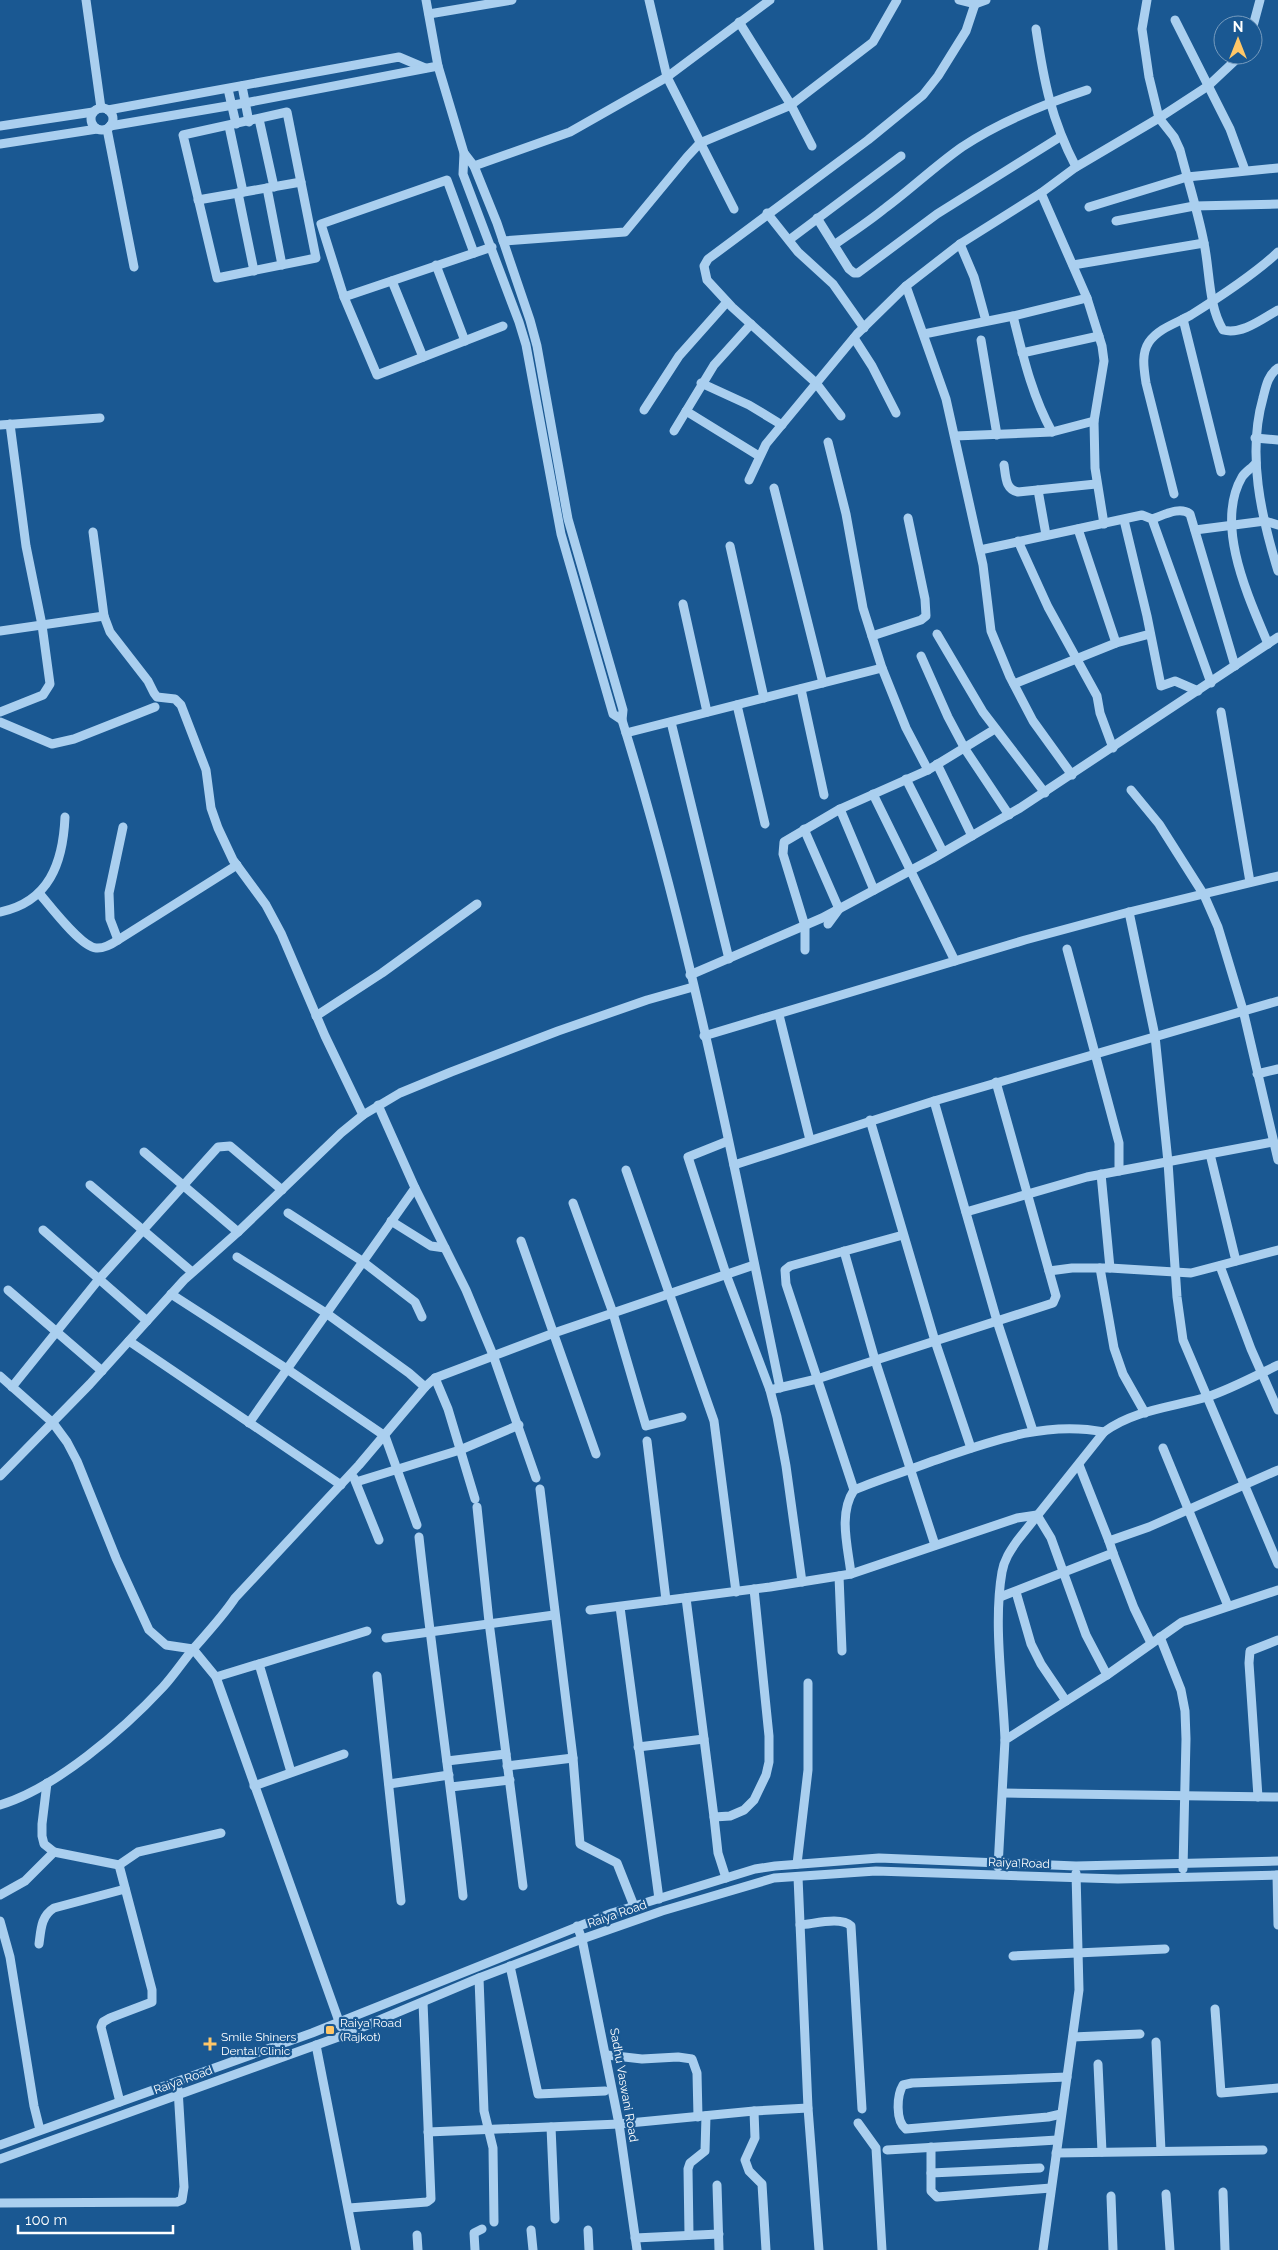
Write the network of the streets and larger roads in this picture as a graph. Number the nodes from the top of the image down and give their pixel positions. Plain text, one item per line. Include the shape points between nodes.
1 (86, 0) edge
2 (426, 0) edge
3 (512, 0) edge
4 (649, 0) edge
5 (770, 0) edge
6 (897, 0) edge
7 (959, 0) edge
8 (986, 0) edge
9 (1147, 0) edge
10 (1260, 0) edge
11 (489, 2) edge
12 (975, 4) junction
13 (428, 14) junction
14 (1256, 15) edge
15 (1175, 20) dead end
16 (739, 22) junction
17 (1036, 29) dead end
18 (1230, 65) edge
19 (438, 66) junction
20 (425, 68) junction
21 (289, 77) junction
22 (667, 77) junction
23 (242, 86) junction
24 (1208, 86) junction
25 (228, 89) junction
26 (1087, 90) dead end
27 (292, 94) junction
28 (1049, 102) junction
29 (245, 103) junction
30 (791, 105) junction
31 (232, 106) junction
32 (101, 110) junction
33 (1159, 118) junction
34 (259, 119) junction
35 (248, 122) junction
36 (232, 125) junction
37 (0, 126) edge
38 (109, 128) junction
39 (97, 129) junction
40 (1060, 137) junction
41 (700, 143) junction
42 (0, 144) edge
43 (812, 146) dead end
44 (464, 154) junction
45 (901, 156) dead end
46 (474, 166) junction
47 (1076, 167) junction
48 (1278, 168) edge
49 (1245, 170) junction
50 (1187, 177) junction
51 (301, 182) junction
52 (270, 188) junction
53 (241, 193) junction
54 (1041, 193) junction
55 (474, 199) junction
56 (198, 200) junction
57 (1278, 204) edge
58 (456, 205) junction
59 (1194, 206) junction
60 (1089, 207) dead end
61 (734, 209) dead end
62 (767, 214) junction
63 (817, 218) junction
64 (1116, 221) dead end
65 (789, 240) junction
66 (503, 241) junction
67 (1204, 243) junction
68 (834, 244) junction
69 (960, 244) junction
70 (492, 247) junction
71 (1278, 252) edge
72 (474, 253) junction
73 (282, 265) junction
74 (1073, 265) junction
75 (436, 266) junction
76 (704, 266) junction
77 (134, 267) dead end
78 (254, 271) junction
79 (696, 275) dead end
80 (392, 281) junction
81 (906, 286) junction
82 (344, 297) junction
83 (1087, 298) junction
84 (1213, 300) junction
85 (727, 302) junction
86 (1278, 310) edge
87 (1013, 316) junction
88 (1183, 319) junction
89 (986, 321) junction
90 (751, 324) junction
91 (503, 326) dead end
92 (864, 328) junction
93 (924, 334) junction
94 (1099, 336) junction
95 (854, 338) junction
96 (981, 340) dead end
97 (465, 341) junction
98 (1022, 353) junction
99 (423, 357) junction
100 (1278, 368) edge
101 (701, 383) junction
102 (816, 383) junction
103 (644, 410) dead end
104 (686, 411) junction
105 (896, 413) dead end
106 (841, 416) dead end
107 (100, 418) dead end
108 (1094, 421) junction
109 (5, 424) edge
110 (782, 425) junction
111 (674, 431) dead end
112 (1052, 432) junction
113 (997, 435) junction
114 (955, 436) junction
115 (1255, 438) junction
116 (1278, 440) edge
117 (828, 442) dead end
118 (759, 456) junction
119 (1256, 463) junction
120 (1004, 465) dead end
121 (1220, 472) dead end
122 (750, 480) dead end
123 (1096, 484) junction
124 (774, 488) dead end
125 (1038, 490) junction
126 (1174, 494) dead end
127 (908, 518) dead end
128 (1152, 519) junction
129 (1124, 520) junction
130 (1265, 521) junction
131 (1104, 524) junction
132 (1278, 525) edge
133 (1231, 526) junction
134 (1078, 529) junction
135 (1195, 530) junction
136 (93, 532) dead end
137 (1046, 535) junction
138 (1018, 541) junction
139 (730, 546) dead end
140 (980, 550) junction
141 (1278, 571) edge
142 (684, 604) dead end
143 (104, 616) junction
144 (42, 625) junction
145 (0, 631) edge
146 (937, 634) dead end
147 (1150, 634) junction
148 (872, 636) junction
149 (1278, 637) edge
150 (1116, 643) junction
151 (1268, 644) junction
152 (921, 656) dead end
153 (1076, 658) junction
154 (1235, 666) junction
155 (882, 668) junction
156 (1211, 682) junction
157 (823, 683) junction
158 (1014, 684) junction
159 (801, 689) junction
160 (1198, 691) junction
161 (764, 698) junction
162 (738, 705) junction
163 (155, 707) dead end
164 (0, 712) edge
165 (708, 712) junction
166 (1221, 712) dead end
167 (622, 720) junction
168 (0, 722) edge
169 (671, 722) junction
170 (995, 729) junction
171 (626, 733) junction
172 (965, 748) junction
173 (1113, 748) junction
174 (937, 764) junction
175 (928, 770) junction
176 (1072, 775) junction
177 (906, 779) junction
178 (1131, 790) dead end
179 (1045, 793) junction
180 (873, 794) junction
181 (824, 795) dead end
182 (840, 810) junction
183 (1009, 815) junction
184 (65, 817) dead end
185 (766, 824) dead end
186 (123, 827) dead end
187 (804, 829) junction
188 (972, 836) junction
189 (943, 852) junction
190 (237, 866) junction
191 (910, 871) junction
192 (1278, 876) edge
193 (1250, 882) junction
194 (874, 890) junction
195 (39, 894) junction
196 (1204, 894) junction
197 (477, 904) dead end
198 (839, 909) junction
199 (0, 912) edge
200 (1129, 912) junction
201 (828, 924) dead end
202 (805, 926) junction
203 (118, 940) junction
204 (1067, 949) dead end
205 (805, 950) dead end
206 (728, 959) junction
207 (955, 961) junction
208 (690, 975) junction
209 (693, 987) junction
210 (1278, 1001) edge
211 (1243, 1010) junction
212 (779, 1015) junction
213 (316, 1016) junction
214 (704, 1036) junction
215 (1154, 1036) junction
216 (1096, 1053) junction
217 (1278, 1069) edge
218 (1258, 1074) junction
219 (996, 1082) junction
220 (934, 1101) junction
221 (378, 1105) junction
222 (363, 1115) junction
223 (870, 1120) junction
224 (810, 1140) junction
225 (728, 1141) junction
226 (1273, 1142) junction
227 (144, 1152) dead end
228 (1210, 1154) junction
229 (1278, 1160) edge
230 (1168, 1162) junction
231 (734, 1164) junction
232 (626, 1170) dead end
233 (1119, 1171) junction
234 (1101, 1174) junction
235 (90, 1185) dead end
236 (183, 1186) junction
237 (415, 1188) junction
238 (282, 1190) junction
239 (1028, 1194) junction
240 (573, 1203) dead end
241 (966, 1212) junction
242 (288, 1213) dead end
243 (391, 1221) junction
244 (43, 1230) dead end
245 (143, 1230) junction
246 (238, 1232) junction
247 (903, 1235) junction
248 (521, 1241) dead end
249 (445, 1248) junction
250 (1278, 1250) edge
251 (844, 1252) junction
252 (237, 1257) dead end
253 (362, 1261) junction
254 (1236, 1261) junction
255 (754, 1265) junction
256 (1220, 1266) junction
257 (1100, 1268) junction
258 (1110, 1268) junction
259 (1048, 1271) junction
260 (192, 1272) junction
261 (726, 1274) junction
262 (1176, 1274) junction
263 (99, 1279) junction
264 (8, 1290) dead end
265 (670, 1293) junction
266 (171, 1294) junction
267 (326, 1313) junction
268 (613, 1313) junction
269 (422, 1317) dead end
270 (147, 1320) junction
271 (997, 1320) junction
272 (56, 1332) junction
273 (554, 1333) junction
274 (129, 1341) junction
275 (935, 1341) junction
276 (493, 1355) junction
277 (875, 1360) junction
278 (1278, 1365) edge
279 (287, 1369) junction
280 (102, 1370) junction
281 (1262, 1373) junction
282 (0, 1376) edge
283 (435, 1378) junction
284 (817, 1379) junction
285 (12, 1387) junction
286 (425, 1387) junction
287 (780, 1388) junction
288 (770, 1390) junction
289 (1208, 1396) junction
290 (1278, 1410) edge
291 (1145, 1413) junction
292 (682, 1417) dead end
293 (249, 1422) junction
294 (53, 1423) junction
295 (519, 1425) junction
296 (1032, 1431) junction
297 (1104, 1432) junction
298 (385, 1436) junction
299 (647, 1442) dead end
300 (971, 1448) junction
301 (1163, 1448) dead end
302 (460, 1450) junction
303 (596, 1454) dead end
304 (1079, 1465) junction
305 (911, 1469) junction
306 (397, 1470) junction
307 (1278, 1470) edge
308 (0, 1476) edge
309 (354, 1478) junction
310 (536, 1478) dead end
311 (341, 1485) junction
312 (1244, 1485) junction
313 (540, 1489) dead end
314 (854, 1490) junction
315 (1188, 1509) junction
316 (1037, 1515) junction
317 (417, 1525) dead end
318 (419, 1537) dead end
319 (379, 1540) dead end
320 (1109, 1541) junction
321 (935, 1545) junction
322 (1113, 1553) junction
323 (1278, 1564) edge
324 (851, 1574) junction
325 (1063, 1574) junction
326 (838, 1576) junction
327 (802, 1582) junction
328 (754, 1589) junction
329 (1278, 1590) edge
330 (736, 1592) junction
331 (1016, 1592) junction
332 (1000, 1597) junction
333 (686, 1598) junction
334 (666, 1600) junction
335 (620, 1606) junction
336 (1228, 1606) junction
337 (590, 1610) dead end
338 (554, 1615) junction
339 (489, 1622) junction
340 (367, 1631) dead end
341 (429, 1633) junction
342 (1160, 1637) junction
343 (386, 1638) dead end
344 (1278, 1640) edge
345 (1151, 1643) junction
346 (193, 1649) junction
347 (842, 1651) dead end
348 (259, 1664) junction
349 (1107, 1675) junction
350 (377, 1676) dead end
351 (216, 1678) junction
352 (808, 1683) dead end
353 (1066, 1701) junction
354 (704, 1739) junction
355 (1005, 1740) junction
356 (638, 1747) junction
357 (344, 1754) dead end
358 (506, 1754) junction
359 (573, 1758) junction
360 (447, 1761) junction
361 (508, 1766) junction
362 (291, 1772) junction
363 (449, 1774) junction
364 (510, 1780) junction
365 (47, 1783) junction
366 (389, 1784) junction
367 (254, 1786) junction
368 (451, 1786) junction
369 (1004, 1793) junction
370 (1185, 1796) junction
371 (1258, 1797) junction
372 (1278, 1797) edge
373 (0, 1805) edge
374 (714, 1818) junction
375 (221, 1833) dead end
376 (54, 1852) junction
377 (1278, 1861) edge
378 (998, 1862) junction
379 (797, 1864) junction
380 (1183, 1864) junction
381 (119, 1865) junction
382 (1076, 1866) junction
383 (997, 1875) junction
384 (1278, 1875) edge
385 (798, 1876) junction
386 (1182, 1876) junction
387 (726, 1878) junction
388 (1076, 1878) junction
389 (524, 1886) dead end
390 (125, 1889) junction
391 (0, 1895) edge
392 (463, 1896) dead end
393 (658, 1898) junction
394 (401, 1901) dead end
395 (634, 1906) junction
396 (0, 1921) edge
397 (1278, 1924) edge
398 (800, 1925) junction
399 (576, 1926) junction
400 (582, 1939) junction
401 (39, 1944) dead end
402 (1165, 1949) dead end
403 (1080, 1954) junction
404 (1013, 1956) dead end
405 (510, 1966) junction
406 (479, 1978) junction
407 (423, 2002) junction
408 (1215, 2009) dead end
409 (340, 2022) junction
410 (1140, 2034) dead end
411 (344, 2035) junction
412 (1073, 2037) junction
413 (1156, 2042) dead end
414 (316, 2045) junction
415 (607, 2055) junction
416 (1098, 2064) dead end
417 (1067, 2077) junction
418 (177, 2082) junction
419 (1278, 2088) edge
420 (605, 2091) dead end
421 (179, 2094) junction
422 (120, 2102) junction
423 (808, 2108) junction
424 (862, 2109) dead end
425 (754, 2111) junction
426 (1062, 2114) junction
427 (702, 2116) junction
428 (858, 2123) dead end
429 (619, 2124) junction
430 (552, 2127) junction
431 (40, 2130) junction
432 (488, 2130) junction
433 (428, 2132) junction
434 (1057, 2140) junction
435 (0, 2145) edge
436 (931, 2147) junction
437 (887, 2150) dead end
438 (1263, 2150) dead end
439 (1161, 2151) junction
440 (1102, 2152) junction
441 (1056, 2153) junction
442 (0, 2159) edge
443 (1040, 2168) dead end
444 (931, 2173) junction
445 (716, 2184) dead end
446 (1051, 2188) junction
447 (1223, 2192) dead end
448 (1166, 2194) dead end
449 (1110, 2196) dead end
450 (0, 2203) edge
451 (349, 2208) junction
452 (555, 2219) dead end
453 (494, 2222) dead end
454 (482, 2229) dead end
455 (532, 2230) dead end
456 (588, 2230) dead end
457 (719, 2234) junction
458 (417, 2235) dead end
459 (689, 2235) junction
460 (635, 2238) junction
461 (356, 2250) edge
462 (418, 2250) edge
463 (475, 2250) edge
464 (533, 2250) edge
465 (589, 2250) edge
466 (636, 2250) edge
467 (719, 2250) edge
468 (766, 2250) edge
469 (819, 2250) edge
470 (882, 2250) edge
471 (1044, 2250) edge
472 (1113, 2250) edge
473 (1170, 2250) edge
474 (1225, 2250) edge

1 - 32 street
2 - 13 street
3 - 11 street
4 - 22 street
5 - 16 street
6 - 30 street via 872,42
7 - 12 street
8 - 12 street
9 - 33 street via 1143,40
10 - 14 street
11 - 13 street
12 - 62 street via 966,31 923,95
13 - 19 street
15 - 24 street
16 - 22 street
16 - 30 street
17 - 28 street
18 - 24 street
19 - 20 street
19 - 44 street
20 - 21 street via 400,57
20 - 27 street
21 - 23 street
21 - 27 street
22 - 41 street
22 - 46 street via 570,132
23 - 25 street
23 - 29 street
24 - 33 street
24 - 49 street via 1230,129
25 - 31 street
25 - 32 street
26 - 28 street
27 - 29 street
28 - 40 street
28 - 68 street via 990,130 963,147
29 - 31 street
29 - 35 street
30 - 41 street
30 - 43 street
31 - 36 street
31 - 38 street
32 - 37 street
32 - 38 street via 113,120
32 - 39 street via 91,120
33 - 47 street
33 - 50 street via 1177,143
34 - 35 street
34 - 51 street via 287,112
34 - 52 street
35 - 36 street
36 - 53 street
36 - 56 street via 183,136
38 - 39 street
38 - 77 street
39 - 42 street
40 - 47 street
40 - 68 street via 937,214 858,273 849,269
41 - 61 street
41 - 66 street via 625,232
44 - 46 street
44 - 55 street via 463,174
45 - 63 street
46 - 66 street
47 - 54 street
48 - 49 street
49 - 50 street
50 - 59 street
50 - 60 street
51 - 52 street
51 - 73 street via 316,258
52 - 53 street
52 - 73 street
53 - 56 street
53 - 78 street
54 - 69 street
54 - 74 street
55 - 58 street
55 - 70 street
56 - 78 street via 217,278
57 - 59 street
58 - 72 street
58 - 82 street via 447,180 321,224
59 - 64 street
59 - 67 street
62 - 65 street
62 - 76 street via 708,259
63 - 65 street
63 - 68 street
65 - 92 street via 833,284
66 - 167 street via 537,346 568,519 621,701
67 - 74 street
67 - 84 street
69 - 81 street
69 - 89 street via 974,277
70 - 72 street
70 - 167 street via 526,345 561,534 613,714
71 - 84 street
72 - 75 street
73 - 78 street
74 - 83 street
75 - 80 street
75 - 97 street
76 - 79 street
76 - 85 street via 707,280
80 - 82 street
80 - 99 street
81 - 92 street
81 - 93 street
82 - 99 street via 377,375
83 - 87 street
83 - 94 street
84 - 86 street via 1223,330 1230,332 1241,330
84 - 88 street
85 - 90 street
85 - 103 street via 679,356
87 - 89 street
87 - 98 street
88 - 121 street
88 - 126 street via 1158,332 1144,353 1144,367
89 - 93 street
90 - 101 street
90 - 102 street
91 - 97 street
92 - 95 street
93 - 114 street via 944,391
94 - 98 street
94 - 108 street via 1104,361
95 - 102 street
95 - 105 street
96 - 113 street
97 - 99 street
98 - 112 street via 1040,410
100 - 115 street via 1268,381
101 - 104 street
101 - 110 street via 750,405
102 - 106 street
102 - 110 street
104 - 111 street
104 - 118 street
107 - 109 street
108 - 112 street
108 - 123 street
109 - 144 street
110 - 118 street
112 - 113 street
113 - 114 street
114 - 140 street
115 - 116 street
115 - 119 street
117 - 148 street via 846,514 863,608
118 - 122 street
119 - 130 street
119 - 133 street via 1243,475 1236,491
120 - 125 street via 1011,491
123 - 125 street
123 - 131 street
124 - 157 street
125 - 137 street
127 - 148 street via 926,616
128 - 129 street via 1146,515
128 - 135 street via 1186,510
128 - 156 street
129 - 131 street
129 - 147 street
130 - 132 street
130 - 133 street
130 - 141 street
131 - 134 street
133 - 135 street
133 - 151 street via 1238,563
134 - 137 street
134 - 150 street
135 - 154 street
136 - 143 street
137 - 138 street
138 - 140 street
138 - 153 street
139 - 161 street
140 - 158 street via 991,631
142 - 165 street
143 - 144 street
143 - 190 street via 110,632 154,693 158,697 175,699 181,705 206,770 218,828
144 - 145 street
144 - 164 street via 50,676 48,691
146 - 170 street
147 - 150 street
147 - 160 street via 1161,686 1175,681
148 - 155 street
149 - 151 street
150 - 153 street
151 - 154 street
152 - 172 street
153 - 158 street
153 - 173 street via 1097,696
154 - 156 street
155 - 157 street
155 - 175 street via 906,728
156 - 160 street
157 - 159 street
158 - 176 street via 1033,721
159 - 161 street
159 - 181 street
160 - 173 street
161 - 162 street
162 - 165 street
162 - 185 street
163 - 168 street via 74,739 52,744
165 - 169 street
166 - 193 street
167 - 171 street
169 - 171 street
169 - 206 street
170 - 172 street
170 - 179 street
171 - 208 street via 655,831
172 - 174 street
172 - 183 street
173 - 176 street
174 - 175 street
174 - 188 street
175 - 177 street
176 - 179 street
177 - 180 street
177 - 189 street
178 - 196 street via 1158,824
179 - 183 street
180 - 182 street
180 - 191 street
182 - 187 street
182 - 194 street
183 - 188 street
184 - 195 street via 64,843 58,861
186 - 203 street via 109,894 110,919
187 - 198 street
187 - 202 street via 784,842 782,848
188 - 189 street
189 - 191 street
190 - 203 street
190 - 213 street via 266,905 281,933
191 - 194 street
191 - 207 street
192 - 193 street
193 - 196 street
194 - 198 street
195 - 199 street via 24,904
195 - 203 street via 66,926 88,945 106,947
196 - 200 street
196 - 211 street via 1218,927
197 - 213 street
198 - 201 street
198 - 202 street
200 - 207 street
200 - 215 street
202 - 205 street
202 - 206 street
204 - 216 street
206 - 208 street
207 - 212 street
208 - 209 street
209 - 214 street
209 - 221 street via 558,1031 451,1072
210 - 211 street
211 - 215 street
211 - 218 street
212 - 214 street
212 - 224 street
213 - 222 street
214 - 225 street
215 - 216 street
215 - 230 street
216 - 219 street
216 - 233 street via 1119,1143
217 - 218 street
218 - 226 street
219 - 220 street
219 - 239 street
220 - 223 street
220 - 241 street
221 - 222 street
221 - 237 street
222 - 238 street
223 - 224 street
223 - 247 street
224 - 231 street
225 - 231 street
225 - 261 street via 688,1157
226 - 228 street
226 - 229 street
227 - 236 street
228 - 230 street
228 - 254 street
230 - 233 street
230 - 262 street
231 - 255 street
232 - 265 street
233 - 234 street
234 - 239 street
234 - 258 street
235 - 245 street
236 - 238 street via 212,1152 224,1145 230,1146
236 - 245 street
236 - 246 street
237 - 243 street
237 - 249 street
238 - 246 street
239 - 241 street
239 - 259 street
240 - 268 street
241 - 271 street
242 - 253 street
243 - 249 street via 431,1246
243 - 253 street
244 - 263 street
245 - 260 street
245 - 263 street
246 - 260 street
247 - 251 street
247 - 275 street
248 - 273 street
249 - 276 street
250 - 254 street
251 - 277 street
251 - 284 street via 785,1270 786,1284
252 - 267 street
253 - 267 street
253 - 269 street via 415,1302
254 - 256 street
255 - 261 street
255 - 287 street
256 - 262 street
256 - 281 street
257 - 258 street
257 - 259 street
257 - 291 street via 1114,1348 1123,1374
258 - 262 street
259 - 271 street via 1056,1296 1053,1303
260 - 266 street
261 - 265 street
261 - 288 street
262 - 289 street via 1184,1340
263 - 270 street
263 - 272 street
264 - 272 street
265 - 268 street
265 - 330 street via 714,1421
266 - 270 street
266 - 279 street
267 - 279 street
267 - 286 street
268 - 273 street
268 - 292 street via 646,1426
270 - 274 street
271 - 275 street
271 - 296 street
272 - 280 street
272 - 285 street
273 - 276 street
273 - 303 street
274 - 280 street
274 - 293 street
275 - 277 street
275 - 300 street
276 - 283 street
276 - 295 street
277 - 284 street
277 - 305 street
278 - 281 street
279 - 293 street
279 - 298 street
280 - 294 street
281 - 289 street
281 - 290 street
282 - 285 street
283 - 286 street
283 - 302 street
284 - 287 street
284 - 314 street
285 - 294 street
286 - 298 street
287 - 288 street
288 - 327 street via 778,1417
289 - 291 street
289 - 312 street
291 - 297 street via 1114,1424
293 - 311 street
294 - 308 street
294 - 346 street via 77,1461 148,1630 166,1645
295 - 302 street
295 - 310 street
296 - 297 street via 1080,1427
296 - 300 street
297 - 304 street
298 - 306 street
298 - 309 street
299 - 334 street
300 - 305 street
301 - 315 street
302 - 306 street
302 - 339 street via 476,1503
304 - 316 street
304 - 320 street
305 - 314 street
305 - 321 street
306 - 309 street
306 - 317 street
307 - 312 street
309 - 311 street
309 - 319 street
311 - 346 street
312 - 315 street
312 - 323 street
313 - 338 street
314 - 324 street via 846,1509
315 - 320 street
315 - 336 street
316 - 321 street via 1017,1518
316 - 325 street via 1051,1538
316 - 332 street via 1007,1556
318 - 341 street
320 - 322 street
321 - 324 street
322 - 325 street
322 - 345 street
324 - 326 street
325 - 331 street
325 - 349 street via 1086,1635
326 - 327 street
326 - 347 street
327 - 328 street
328 - 330 street
328 - 374 street via 769,1762 754,1800 744,1810
329 - 336 street
330 - 333 street
331 - 332 street
331 - 353 street via 1031,1644
332 - 355 street
333 - 334 street
333 - 354 street
334 - 335 street
335 - 337 street
335 - 356 street
336 - 342 street via 1182,1622
338 - 339 street
338 - 359 street
339 - 341 street
339 - 358 street
340 - 348 street
341 - 343 street
341 - 360 street
342 - 345 street
342 - 370 street via 1181,1690 1185,1711
344 - 371 street via 1250,1651
345 - 349 street
346 - 351 street
346 - 365 street via 163,1687 131,1717 95,1749
348 - 351 street
348 - 362 street
349 - 353 street
350 - 366 street
351 - 367 street
352 - 379 street via 808,1770
353 - 355 street
354 - 356 street
354 - 374 street
355 - 369 street
356 - 393 street
357 - 362 street
358 - 360 street
358 - 361 street
359 - 361 street
359 - 395 street via 580,1844 617,1864
360 - 363 street
361 - 364 street
362 - 367 street
363 - 366 street
363 - 368 street
364 - 368 street
364 - 389 street
365 - 373 street
365 - 376 street via 42,1836 44,1844
366 - 394 street
367 - 409 street
368 - 392 street
369 - 370 street
369 - 378 street
370 - 371 street
370 - 380 street
371 - 372 street
374 - 387 street via 718,1853
375 - 381 street via 138,1852
376 - 381 street
376 - 391 street via 25,1881
377 - 380 street, Raiya Road
378 - 379 street, Raiya Road via 879,1858
378 - 382 street, Raiya Road
378 - 383 street
379 - 387 street, Raiya Road via 762,1868
380 - 382 street, Raiya Road
380 - 386 street
381 - 390 street
382 - 388 street
383 - 385 street, Raiya Road via 876,1871
383 - 388 street, Raiya Road
384 - 386 street, Raiya Road
384 - 397 street
385 - 398 street
385 - 400 street, Raiya Road via 758,1882
386 - 388 street, Raiya Road
387 - 393 street, Raiya Road
388 - 403 street
390 - 401 street via 46,1913
390 - 422 street via 153,1996 152,2002 110,2018 101,2027
393 - 395 street, Raiya Road
395 - 399 street, Raiya Road
396 - 431 street via 10,1957
398 - 423 street
398 - 424 street via 847,1922 851,1926
399 - 400 street, Sadhu Vaswani Road
399 - 409 street, Raiya Road
400 - 405 street, Raiya Road
400 - 415 street, Sadhu Vaswani Road
402 - 403 street
403 - 404 street
403 - 412 street
405 - 406 street, Raiya Road
405 - 420 street via 538,2094
406 - 407 street, Raiya Road
406 - 432 street via 484,2111
407 - 411 street, Raiya Road
407 - 433 street
408 - 419 street via 1221,2093
409 - 411 street
409 - 418 street, Raiya Road
410 - 412 street
411 - 414 street, Raiya Road
412 - 417 street
413 - 439 street
414 - 421 street, Raiya Road
414 - 451 street
415 - 427 street via 692,2059 697,2073
415 - 429 street, Sadhu Vaswani Road
416 - 440 street
417 - 426 street
417 - 426 street via 912,2083 903,2085 899,2091 899,2120 906,2129
418 - 421 street
418 - 422 street, Raiya Road
421 - 442 street, Raiya Road
421 - 450 street via 182,2200
422 - 431 street, Raiya Road
423 - 425 street
423 - 469 street
425 - 427 street
425 - 468 street via 755,2138 745,2160 749,2171 762,2184
426 - 434 street
427 - 429 street
427 - 459 street via 705,2151 688,2168
428 - 470 street via 876,2148
429 - 430 street
429 - 460 street, Sadhu Vaswani Road
430 - 432 street
430 - 452 street
431 - 435 street, Raiya Road
432 - 433 street
432 - 453 street via 493,2148
433 - 451 street via 431,2199 427,2202
434 - 436 street
434 - 441 street
436 - 437 street
436 - 444 street
438 - 439 street
439 - 440 street
440 - 441 street
441 - 446 street
443 - 444 street
444 - 446 street via 931,2191 937,2197
445 - 457 street
446 - 471 street
447 - 474 street
448 - 473 street
449 - 472 street
451 - 461 street
454 - 463 street via 474,2233
455 - 464 street
456 - 465 street
457 - 459 street
457 - 467 street
458 - 462 street
459 - 460 street
460 - 466 street, Sadhu Vaswani Road

